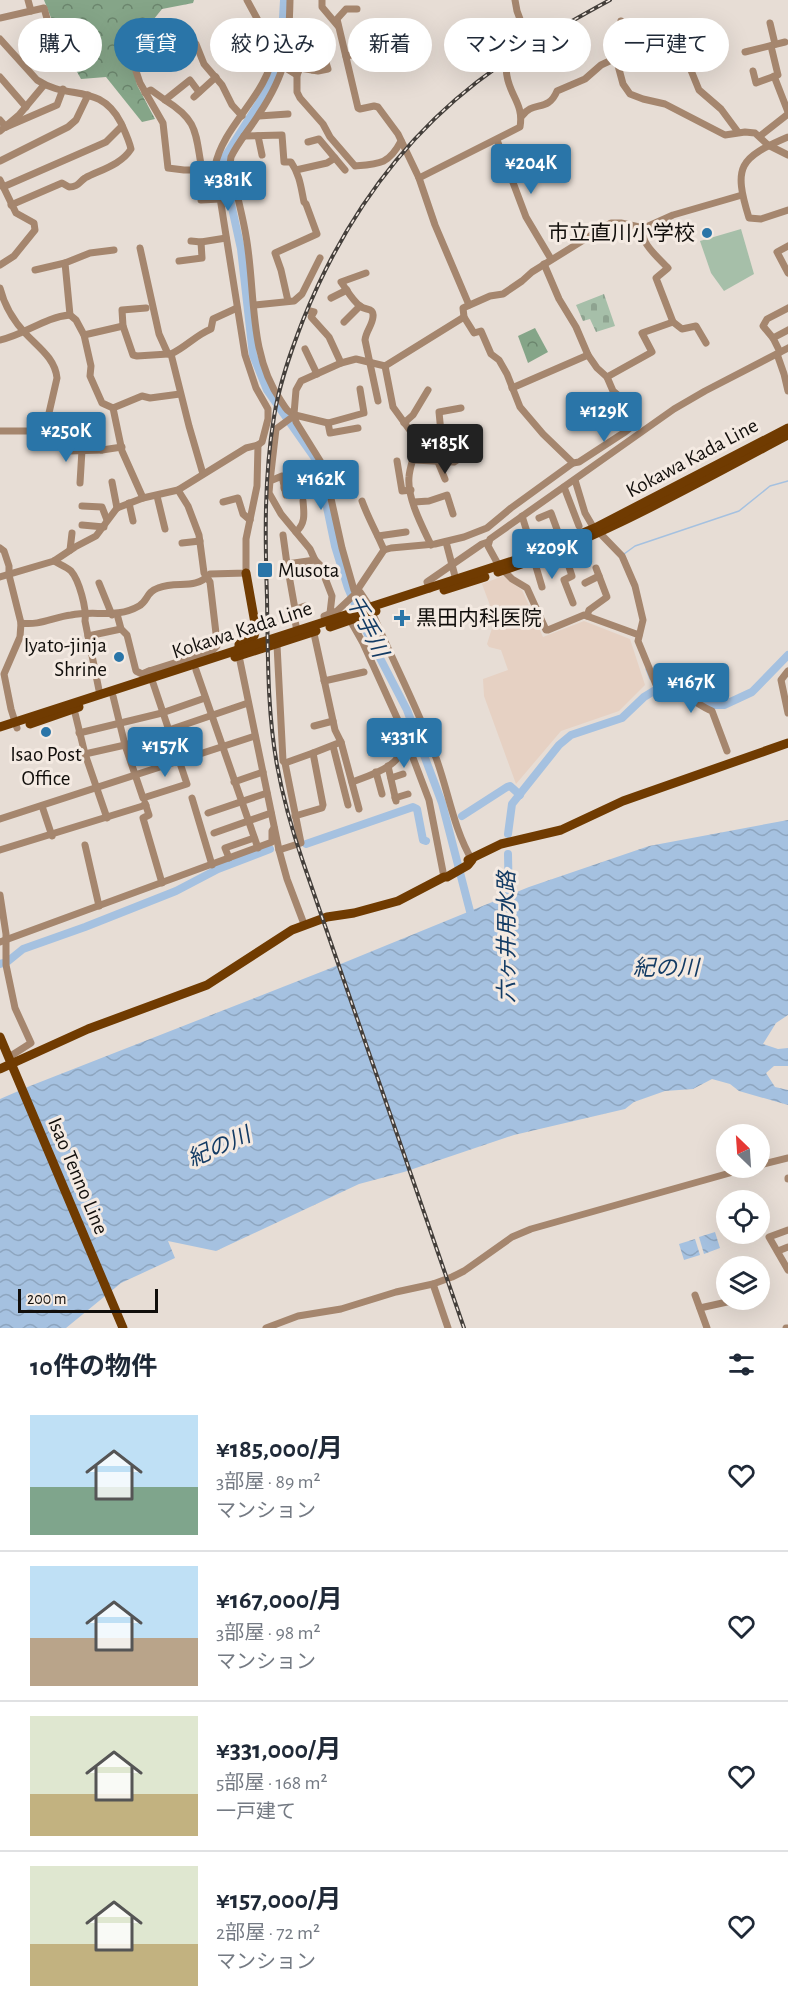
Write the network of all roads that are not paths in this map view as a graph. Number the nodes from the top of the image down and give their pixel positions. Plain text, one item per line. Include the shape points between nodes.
1 (28, 0) edge
2 (248, 0) edge
3 (290, 0) edge
4 (322, 0) edge
5 (515, 0) edge
6 (357, 9) dead end
7 (31, 11) junction
8 (0, 18) edge
9 (47, 18) edge
10 (258, 18) edge
11 (289, 18) edge
12 (770, 23) dead end
13 (341, 31) junction
14 (0, 39) edge
15 (785, 42) dead end
16 (773, 45) junction
17 (745, 52) dead end
18 (346, 56) joint
19 (603, 64) edge
20 (753, 70) dead end
21 (267, 72) edge
22 (282, 72) edge
23 (292, 72) edge
24 (298, 72) edge
25 (620, 72) edge
26 (692, 72) edge
27 (297, 75) junction
28 (774, 76) junction
29 (0, 77) edge
30 (216, 77) junction
31 (44, 85) junction
32 (63, 89) junction
33 (145, 93) junction
34 (88, 95) junction
35 (165, 100) junction
36 (26, 107) junction
37 (788, 113) edge
38 (288, 114) dead end
39 (242, 116) junction
40 (259, 116) junction
41 (522, 116) junction
42 (0, 120) edge
43 (122, 126) junction
44 (3, 129) edge
45 (738, 132) junction
46 (244, 136) junction
47 (258, 136) junction
48 (760, 136) junction
49 (788, 137) edge
50 (497, 140) junction
51 (401, 141) junction
52 (308, 142) dead end
53 (768, 145) junction
54 (262, 155) dead end
55 (788, 155) edge
56 (335, 158) junction
57 (0, 161) edge
58 (202, 170) junction
59 (216, 170) junction
60 (296, 170) junction
61 (345, 170) dead end
62 (419, 178) junction
63 (1, 183) edge
64 (65, 186) junction
65 (742, 195) junction
66 (43, 197) dead end
67 (220, 199) junction
68 (201, 200) dead end
69 (10, 205) junction
70 (788, 210) edge
71 (644, 228) junction
72 (226, 238) junction
73 (191, 241) dead end
74 (201, 242) junction
75 (788, 246) edge
76 (140, 248) dead end
77 (114, 250) dead end
78 (320, 258) dead end
79 (179, 261) dead end
80 (548, 262) junction
81 (65, 263) junction
82 (0, 265) edge
83 (35, 270) dead end
84 (788, 272) edge
85 (366, 273) dead end
86 (0, 288) edge
87 (347, 290) junction
88 (331, 298) dead end
89 (288, 301) junction
90 (255, 304) junction
91 (469, 305) junction
92 (360, 306) junction
93 (146, 308) dead end
94 (237, 308) junction
95 (788, 308) edge
96 (310, 311) dead end
97 (70, 315) junction
98 (464, 317) junction
99 (344, 322) dead end
100 (673, 322) junction
101 (123, 326) junction
102 (788, 330) edge
103 (24, 332) junction
104 (84, 335) junction
105 (773, 338) junction
106 (0, 340) edge
107 (706, 342) dead end
108 (788, 348) edge
109 (305, 349) dead end
110 (778, 353) junction
111 (170, 354) junction
112 (588, 355) junction
113 (369, 362) junction
114 (341, 363) junction
115 (385, 366) junction
116 (317, 374) junction
117 (607, 377) junction
118 (269, 381) junction
119 (257, 387) junction
120 (512, 388) junction
121 (360, 389) dead end
122 (428, 390) dead end
123 (788, 391) edge
124 (180, 394) junction
125 (378, 401) dead end
126 (113, 408) junction
127 (461, 408) dead end
128 (293, 416) junction
129 (328, 423) junction
130 (404, 423) junction
131 (636, 423) junction
132 (97, 424) dead end
133 (358, 428) dead end
134 (788, 428) edge
135 (465, 429) dead end
136 (0, 431) edge
137 (45, 431) junction
138 (442, 432) junction
139 (637, 435) junction
140 (788, 435) edge
141 (258, 445) junction
142 (122, 447) junction
143 (82, 450) junction
144 (102, 450) junction
145 (468, 453) dead end
146 (414, 460) junction
147 (397, 461) dead end
148 (441, 463) junction
149 (576, 463) junction
150 (202, 474) junction
151 (582, 474) junction
152 (442, 477) dead end
153 (574, 480) junction
154 (270, 481) junction
155 (112, 482) dead end
156 (80, 483) dead end
157 (306, 484) dead end
158 (564, 487) junction
159 (178, 490) junction
160 (411, 490) junction
161 (157, 496) junction
162 (143, 498) junction
163 (303, 501) dead end
164 (362, 501) dead end
165 (223, 502) dead end
166 (414, 502) junction
167 (129, 503) junction
168 (537, 505) junction
169 (82, 506) dead end
170 (117, 508) junction
171 (453, 514) dead end
172 (522, 516) junction
173 (250, 519) junction
174 (133, 521) dead end
175 (106, 524) junction
176 (81, 525) dead end
177 (579, 526) dead end
178 (487, 528) junction
179 (165, 529) dead end
180 (598, 530) junction
181 (296, 532) junction
182 (406, 532) dead end
183 (72, 533) dead end
184 (283, 535) dead end
185 (378, 536) junction
186 (489, 540) junction
187 (200, 541) junction
188 (446, 542) junction
189 (183, 543) dead end
190 (430, 545) junction
191 (563, 546) junction
192 (0, 548) edge
193 (70, 550) junction
194 (384, 550) junction
195 (534, 557) junction
196 (315, 560) junction
197 (54, 561) junction
198 (287, 564) junction
199 (452, 566) junction
200 (501, 568) junction
201 (596, 568) dead end
202 (246, 573) junction
203 (9, 575) junction
204 (599, 576) junction
205 (0, 577) edge
206 (206, 578) junction
207 (456, 579) junction
208 (99, 583) dead end
209 (585, 583) dead end
210 (542, 587) dead end
211 (430, 589) junction
212 (356, 593) junction
213 (573, 603) dead end
214 (305, 606) dead end
215 (295, 609) junction
216 (369, 610) junction
217 (330, 613) junction
218 (87, 614) junction
219 (115, 614) junction
220 (587, 615) junction
221 (350, 618) junction
222 (325, 622) junction
223 (21, 623) junction
224 (121, 628) junction
225 (314, 629) junction
226 (297, 632) junction
227 (88, 636) junction
228 (639, 640) junction
229 (277, 645) junction
230 (239, 653) junction
231 (196, 670) junction
232 (788, 671) edge
233 (364, 672) dead end
234 (151, 677) junction
235 (324, 681) junction
236 (100, 695) junction
237 (113, 696) junction
238 (205, 698) junction
239 (248, 704) junction
240 (74, 709) junction
241 (162, 713) junction
242 (788, 713) edge
243 (211, 716) junction
244 (333, 721) junction
245 (399, 723) junction
246 (120, 724) junction
247 (16, 725) junction
248 (314, 726) dead end
249 (0, 727) edge
250 (169, 731) junction
251 (0, 733) edge
252 (79, 733) junction
253 (255, 736) junction
254 (341, 742) junction
255 (788, 743) edge
256 (125, 745) junction
257 (333, 746) junction
258 (222, 747) junction
259 (727, 751) dead end
260 (313, 753) junction
261 (85, 754) junction
262 (179, 761) junction
263 (285, 763) junction
264 (388, 766) junction
265 (263, 772) junction
266 (376, 772) junction
267 (403, 774) dead end
268 (136, 776) junction
269 (391, 778) junction
270 (234, 782) junction
271 (352, 782) junction
272 (96, 789) junction
273 (267, 793) junction
274 (382, 794) dead end
275 (408, 794) dead end
276 (143, 798) junction
277 (192, 798) dead end
278 (241, 802) junction
279 (348, 805) dead end
280 (42, 806) junction
281 (146, 806) junction
282 (358, 809) dead end
283 (208, 813) dead end
284 (271, 813) junction
285 (295, 816) junction
286 (107, 818) junction
287 (0, 819) edge
288 (248, 821) junction
289 (274, 828) junction
290 (214, 833) dead end
291 (52, 836) junction
292 (254, 838) junction
293 (85, 845) dead end
294 (258, 848) junction
295 (0, 850) edge
296 (279, 850) junction
297 (229, 858) junction
298 (469, 862) junction
299 (212, 864) junction
300 (446, 876) junction
301 (162, 883) junction
302 (0, 895) edge
303 (99, 906) junction
304 (304, 924) junction
305 (2, 941) edge
306 (0, 1037) edge
307 (11, 1063) junction
308 (0, 1069) edge
309 (788, 1158) edge
310 (770, 1162) edge
311 (716, 1177) edge
312 (788, 1230) edge
313 (788, 1247) edge
314 (778, 1251) junction
315 (788, 1270) edge
316 (433, 1284) junction
317 (695, 1295) dead end
318 (716, 1304) edge
319 (700, 1308) junction
320 (123, 1328) edge
321 (266, 1328) edge
322 (448, 1328) edge
323 (706, 1328) edge

1 - 7 street
2 - 10 street
3 - 11 street
4 - 13 street via 322,7
5 - 41 street via 527,38 510,51 507,76
6 - 13 street via 346,9 337,19
7 - 8 street
7 - 9 street via 44,8
12 - 16 street
13 - 18 street
14 - 31 street
15 - 16 street
16 - 17 street
16 - 28 street via 778,75
18 - 51 street via 358,108 381,109
19 - 41 street via 585,79 557,91 549,103 532,107
20 - 28 street via 756,82
21 - 39 street
22 - 40 street
23 - 27 street
24 - 27 street
25 - 45 street via 630,94 665,104 725,135
26 - 45 street via 699,90 722,109
27 - 51 street via 300,98 352,165 384,162
28 - 37 street
29 - 36 street
30 - 33 street via 204,64 196,44 175,30 138,65 136,71
30 - 35 street via 197,94 190,80
30 - 39 street
31 - 32 street
31 - 36 street
32 - 34 street
32 - 44 street via 57,105
33 - 35 street via 151,90
33 - 58 street via 163,123 168,168
34 - 43 street via 109,105
34 - 57 street via 68,128
35 - 58 street via 192,123
36 - 44 street
37 - 48 street
38 - 40 street
39 - 59 street via 219,150
40 - 46 street
41 - 50 street via 520,127
42 - 44 street
43 - 63 street via 106,142
43 - 64 street via 130,145 128,153 77,186
45 - 48 street
46 - 47 street
46 - 90 street via 230,164
47 - 54 street
47 - 60 street via 282,135 284,162 291,162
48 - 53 street
49 - 53 street
50 - 62 street
50 - 80 street
51 - 62 street
52 - 56 street via 319,139
53 - 55 street
53 - 65 street via 744,164
56 - 60 street
56 - 61 street
58 - 59 street
59 - 67 street
60 - 89 street via 317,234 275,253
62 - 91 street
63 - 69 street
64 - 66 street
64 - 69 street via 62,183
65 - 70 street via 749,218 761,219
65 - 71 street via 673,215
67 - 68 street
67 - 72 street
69 - 82 street via 34,223 35,230 14,256
71 - 80 street via 611,224
71 - 100 street via 644,240 668,268 656,278
72 - 74 street
72 - 94 street
73 - 74 street
74 - 79 street via 202,258
75 - 84 street via 777,252
76 - 111 street via 159,334
77 - 81 street via 90,253
78 - 89 street via 302,294
80 - 91 street via 503,294
80 - 112 street via 559,299
81 - 83 street
81 - 97 street
85 - 87 street via 341,282
86 - 103 street
87 - 88 street
87 - 92 street
89 - 90 street
90 - 118 street via 259,350
91 - 98 street via 463,308
92 - 99 street
92 - 113 street via 373,312 365,337
93 - 101 street via 122,310
94 - 111 street via 213,319 211,329
94 - 119 street via 245,355
95 - 105 street via 767,319 763,326
96 - 114 street via 329,337
97 - 103 street via 58,316
97 - 104 street
98 - 115 street
98 - 120 street via 474,333 481,331
100 - 107 street via 682,329 696,326
100 - 117 street via 642,333 652,352
101 - 104 street
101 - 111 street via 133,355
102 - 105 street
103 - 106 street
103 - 137 street via 56,371
104 - 126 street via 90,376 102,403
105 - 110 street
108 - 110 street
109 - 116 street
110 - 123 street
110 - 139 street via 687,401
111 - 124 street
112 - 117 street
112 - 120 street
113 - 114 street via 356,359
113 - 115 street
113 - 125 street
114 - 116 street
115 - 130 street via 393,407
116 - 128 street via 301,381
117 - 131 street via 613,391 627,403
118 - 119 street
118 - 128 street
119 - 141 street via 268,409 264,437
120 - 149 street via 520,407 543,434
121 - 129 street via 364,413
122 - 130 street
124 - 126 street via 142,396
124 - 150 street
126 - 142 street
127 - 138 street via 439,412
128 - 129 street
128 - 154 street via 276,429
128 - 212 street via 324,467
129 - 133 street via 330,433
130 - 146 street via 414,436
131 - 139 street
131 - 149 street
132 - 144 street
134 - 180 main road, Kokawa Kada Line
135 - 138 street
136 - 137 street
137 - 143 street via 46,444 64,446 68,451
138 - 148 street
139 - 151 street
140 - 180 main road, Kokawa Kada Line
141 - 150 street
141 - 173 street via 258,486
142 - 144 street
142 - 162 street
143 - 144 street
143 - 156 street
145 - 148 street via 454,462
146 - 148 street
146 - 160 street
147 - 160 street via 402,492
148 - 152 street
149 - 151 street
149 - 178 street
150 - 159 street
151 - 153 street
153 - 158 street
153 - 180 street via 585,513
154 - 157 street via 282,476 285,492
154 - 181 street via 269,493 284,520
155 - 170 street
158 - 168 street
158 - 177 street
159 - 161 street
159 - 187 street
160 - 166 street
161 - 162 street
161 - 179 street
162 - 167 street
163 - 181 street via 305,517
164 - 185 street
165 - 173 street via 238,498 243,514
166 - 171 street via 447,495
166 - 190 street
167 - 170 street
167 - 174 street
168 - 172 street
168 - 191 street via 541,517 551,513
169 - 175 street via 102,507
170 - 175 street
172 - 186 street
172 - 195 street
173 - 202 street
175 - 176 street
175 - 193 street via 91,540
178 - 186 street
178 - 188 street
180 - 191 main road, Kokawa Kada Line
180 - 228 street via 622,556 635,586 642,615
181 - 196 street
182 - 185 street
183 - 193 street
184 - 198 street
185 - 194 street
186 - 199 street
186 - 200 street
187 - 189 street
187 - 206 street
188 - 190 street
188 - 199 street
190 - 194 street
191 - 195 main road, Kokawa Kada Line
191 - 213 street via 572,576 564,580
192 - 203 street via 7,557
193 - 197 street
194 - 212 street
195 - 200 main road, Kokawa Kada Line
195 - 210 street
196 - 198 street
196 - 217 street via 332,596
197 - 203 street
197 - 218 street via 71,571
198 - 215 street
199 - 207 street
199 - 211 street via 427,582
200 - 207 main road, Kokawa Kada Line
200 - 216 main road, Kokawa Kada Line
200 - 220 street via 527,588 546,630
201 - 204 street
202 - 206 street via 210,574
202 - 230 main road via 256,629 254,636 239,644
203 - 205 street
203 - 223 street
204 - 209 street
204 - 220 street via 607,597
206 - 219 street via 193,585 158,588 149,592 140,605
206 - 234 street via 210,582 217,646
207 - 211 main road, Kokawa Kada Line
208 - 219 street
211 - 216 main road, Kokawa Kada Line
212 - 216 street
212 - 217 street
214 - 215 street
215 - 226 street
216 - 221 main road, Kokawa Kada Line
216 - 298 street via 436,757
217 - 222 street via 324,616
218 - 219 street
218 - 223 street
218 - 227 street
219 - 224 street
220 - 228 street
221 - 222 main road, Kokawa Kada Line
221 - 225 main road, Kokawa Kada Line
221 - 245 street
222 - 225 main road, Kokawa Kada Line
223 - 247 street via 20,637 4,674
224 - 227 street
224 - 234 street via 127,635 136,671
225 - 226 main road, Kokawa Kada Line
225 - 229 main road, Kokawa Kada Line
225 - 235 street
226 - 230 main road, Kokawa Kada Line
227 - 236 street
228 - 259 street via 659,692 678,693 712,711
229 - 230 main road, Kokawa Kada Line
229 - 263 street
230 - 231 main road, Kokawa Kada Line
230 - 234 main road, Kokawa Kada Line
230 - 239 street
231 - 234 main road, Kokawa Kada Line
231 - 238 street
232 - 242 street via 781,680
233 - 235 street
234 - 236 main road, Kokawa Kada Line
234 - 237 main road, Kokawa Kada Line
234 - 241 street
235 - 244 street
236 - 247 main road, Kokawa Kada Line
237 - 240 main road, Kokawa Kada Line
237 - 246 street
238 - 241 street
238 - 243 street
239 - 243 street
239 - 253 street
240 - 247 main road, Kokawa Kada Line
240 - 252 street
241 - 246 street
241 - 250 street
243 - 250 street
243 - 258 street
244 - 248 street
244 - 254 street
245 - 264 street via 404,748
245 - 300 street via 429,800
246 - 252 street
246 - 256 street
247 - 249 main road, Kokawa Kada Line
247 - 251 main road, Kokawa Kada Line
250 - 256 street
250 - 262 street
252 - 261 street
253 - 258 street
253 - 265 street
254 - 257 street
254 - 271 street
255 - 298 main road via 623,801 561,831 501,844
256 - 261 street
256 - 268 street
257 - 260 street
257 - 279 street
258 - 262 street
258 - 270 street
260 - 263 street
260 - 285 street via 323,805
261 - 272 street
262 - 268 street
262 - 276 street via 187,784
263 - 285 street
264 - 266 street
264 - 269 street
265 - 270 street
265 - 273 street
266 - 271 street
266 - 274 street
267 - 269 street
268 - 272 street
268 - 276 street
269 - 275 street via 396,799
270 - 278 street
271 - 282 street
272 - 280 street
272 - 286 street
273 - 278 street
273 - 284 street
276 - 281 street
277 - 299 street
278 - 283 street
278 - 288 street
280 - 287 street
280 - 291 street
281 - 286 street
281 - 301 street via 149,815 143,818
284 - 288 street
284 - 289 street
285 - 296 street via 301,843
286 - 291 street
288 - 290 street
288 - 292 street
289 - 294 street via 272,842
289 - 296 street
291 - 295 street
292 - 294 street
292 - 297 street via 225,848
293 - 303 street
294 - 297 street
296 - 304 street
297 - 299 street
298 - 300 main road
299 - 301 street
300 - 304 main road via 398,902
301 - 303 street
302 - 305 street
303 - 305 street
304 - 307 main road via 207,985 88,1029
305 - 307 street via 15,1008 31,1042
306 - 307 main road, Isao Tenno Line
307 - 308 main road
307 - 320 main road, Isao Tenno Line
309 - 310 street
311 - 316 street via 531,1229 504,1242 464,1271
312 - 314 street via 769,1237
313 - 314 street
314 - 315 street
316 - 321 street via 341,1309 298,1316
316 - 322 street
317 - 319 street
318 - 319 street
319 - 323 street

